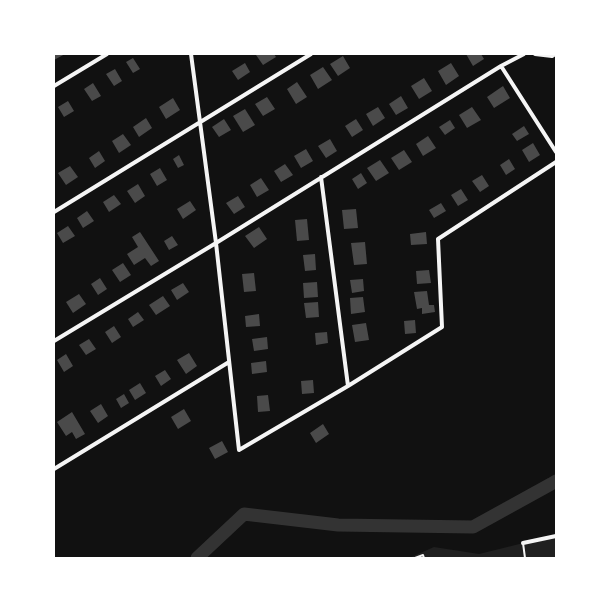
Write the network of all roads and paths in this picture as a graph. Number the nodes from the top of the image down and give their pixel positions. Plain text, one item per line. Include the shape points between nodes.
1 (107, 54) edge
2 (191, 54) edge
3 (311, 54) edge
4 (524, 54) edge
5 (535, 54) edge
6 (553, 55) edge
7 (501, 66) junction
8 (54, 86) edge
9 (200, 122) junction
10 (556, 152) edge
11 (556, 162) edge
12 (321, 177) junction
13 (54, 212) edge
14 (216, 243) junction
15 (54, 341) edge
16 (229, 362) junction
17 (348, 386) junction
18 (54, 470) edge
19 (556, 536) edge
20 (523, 543) joint
21 (415, 558) edge
22 (424, 558) edge
23 (525, 558) edge

1 - 8 street
2 - 9 street
3 - 9 street
4 - 7 street
5 - 6 street
7 - 10 street
7 - 12 street
9 - 13 street
9 - 14 street
11 - 17 street via 438,239 442,327
12 - 14 street
12 - 17 street
14 - 15 street
14 - 16 street
16 - 17 street via 239,450
16 - 18 street
19 - 20 street
20 - 23 lane
21 - 22 lane via 423,555

